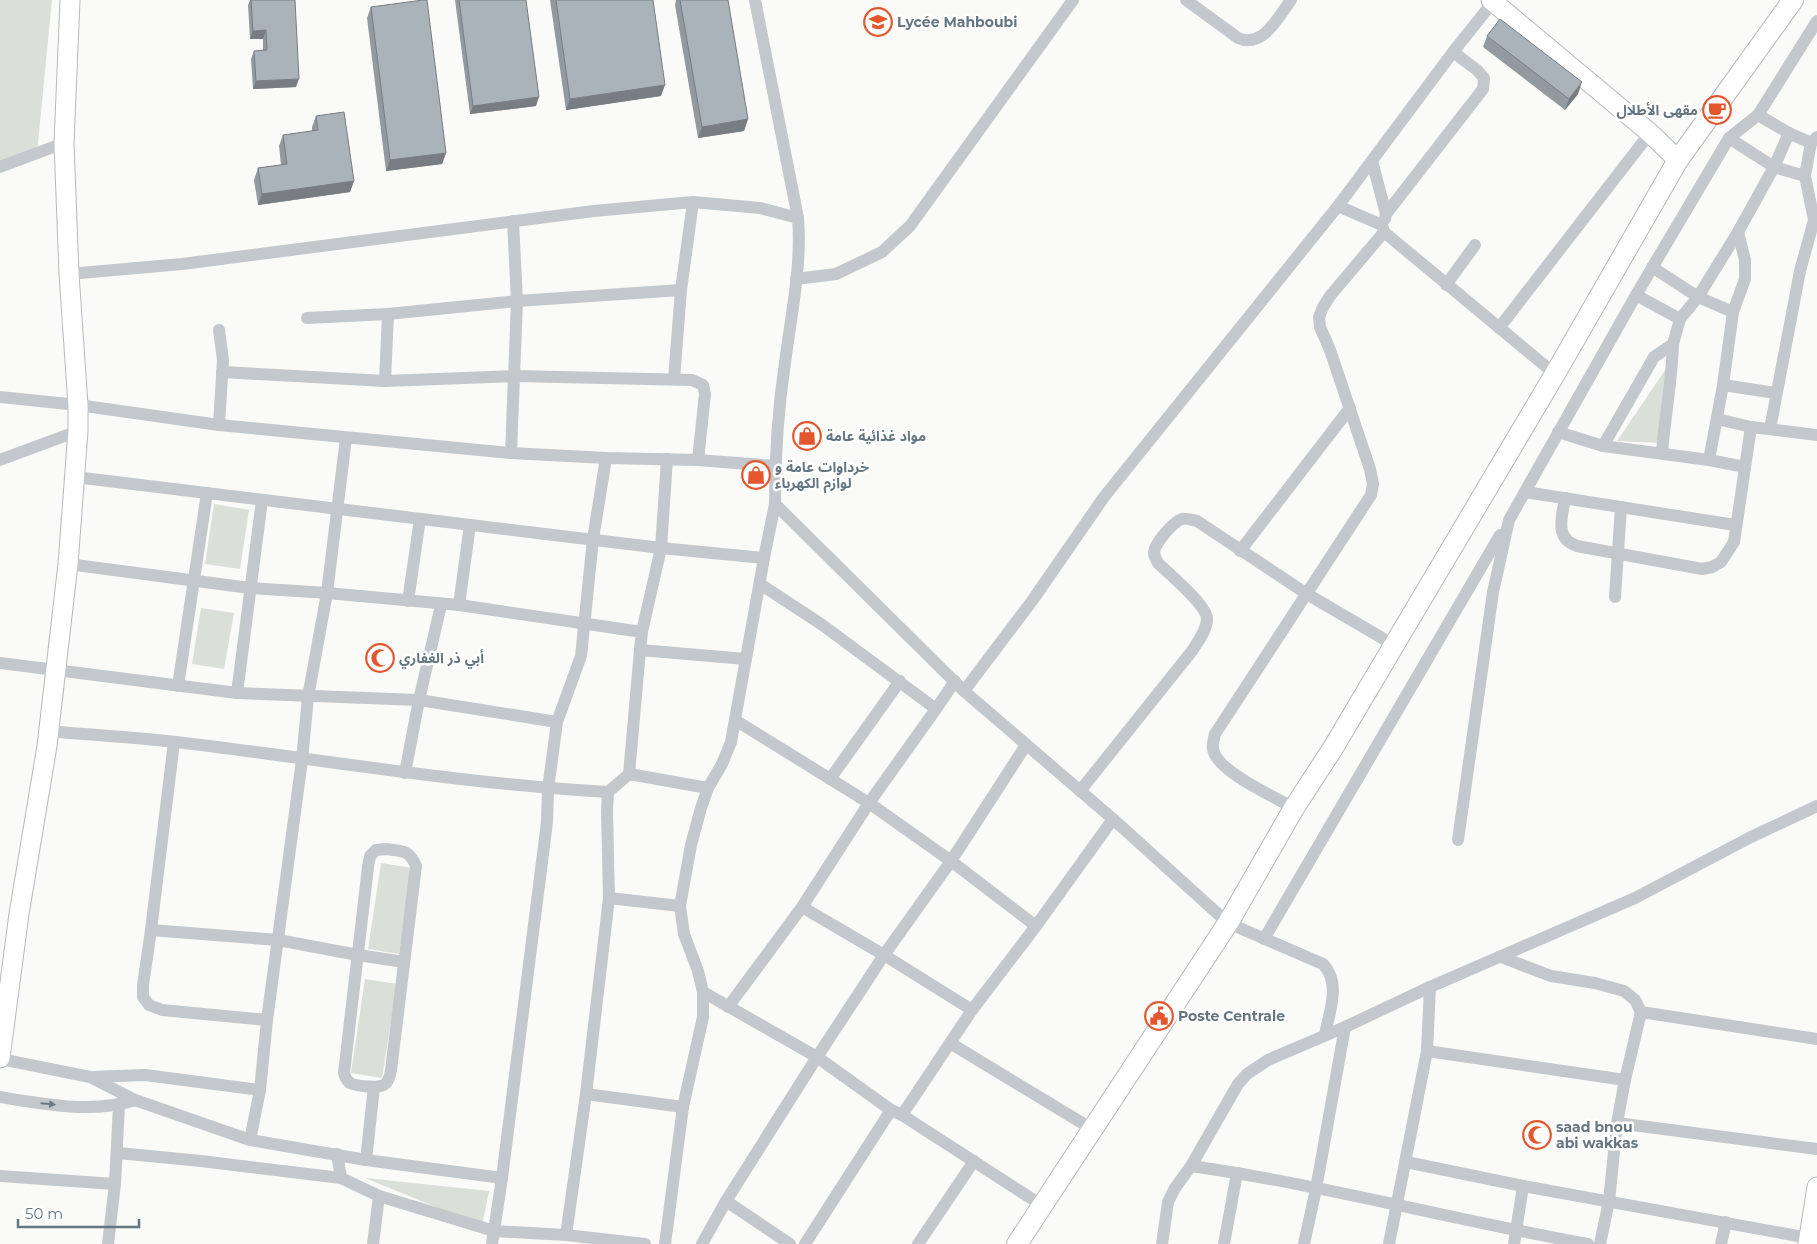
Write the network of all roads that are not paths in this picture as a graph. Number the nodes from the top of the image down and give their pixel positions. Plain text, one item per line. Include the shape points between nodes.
1 (70, 0) edge
2 (755, 0) edge
3 (1073, 0) edge
4 (1186, 0) edge
5 (1290, 0) edge
6 (1793, 0) edge
7 (1492, 1) edge
8 (1817, 21) edge
9 (1453, 52) junction
10 (1758, 115) junction
11 (1650, 133) junction
12 (1790, 133) junction
13 (1729, 138) junction
14 (1814, 140) edge
15 (64, 143) junction
16 (1678, 160) junction
17 (1372, 161) junction
18 (0, 167) edge
19 (1774, 167) junction
20 (1805, 176) junction
21 (693, 202) junction
22 (1338, 206) junction
23 (798, 218) junction
24 (513, 221) junction
25 (1384, 224) junction
26 (1738, 232) junction
27 (1475, 245) dead end
28 (1652, 267) junction
29 (69, 274) junction
30 (796, 279) junction
31 (1446, 285) junction
32 (681, 290) junction
33 (1636, 295) junction
34 (1698, 298) junction
35 (517, 301) junction
36 (1733, 312) junction
37 (388, 314) junction
38 (307, 318) dead end
39 (1680, 319) junction
40 (1499, 328) junction
41 (219, 330) dead end
42 (1673, 344) junction
43 (222, 372) junction
44 (1555, 374) junction
45 (514, 376) junction
46 (674, 379) junction
47 (385, 381) junction
48 (1723, 385) junction
49 (1776, 393) junction
50 (0, 397) edge
51 (78, 405) junction
52 (1350, 408) junction
53 (1717, 419) junction
54 (219, 425) junction
55 (1751, 427) junction
56 (1770, 429) junction
57 (78, 431) junction
58 (1558, 432) junction
59 (1817, 435) edge
60 (346, 438) junction
61 (1603, 446) junction
62 (511, 453) junction
63 (1662, 453) junction
64 (606, 458) junction
65 (668, 459) junction
66 (0, 460) edge
67 (698, 460) junction
68 (1709, 460) junction
69 (775, 466) junction
70 (1744, 467) junction
71 (75, 477) junction
72 (1525, 492) junction
73 (207, 493) junction
74 (1565, 498) junction
75 (262, 500) junction
76 (775, 504) junction
77 (1622, 507) junction
78 (338, 510) junction
79 (420, 519) junction
80 (1509, 520) junction
81 (470, 525) junction
82 (1735, 525) junction
83 (593, 539) junction
84 (661, 548) junction
85 (1240, 551) junction
86 (1618, 553) junction
87 (764, 558) junction
88 (68, 564) junction
89 (194, 580) junction
90 (760, 584) junction
91 (250, 588) junction
92 (327, 593) junction
93 (1307, 594) junction
94 (1615, 597) dead end
95 (408, 601) junction
96 (441, 605) junction
97 (458, 606) junction
98 (585, 624) junction
99 (642, 632) junction
100 (1394, 645) junction
101 (640, 650) junction
102 (746, 659) junction
103 (0, 663) edge
104 (55, 672) junction
105 (900, 681) junction
106 (955, 681) junction
107 (178, 686) junction
108 (964, 691) junction
109 (237, 693) junction
110 (308, 697) junction
111 (419, 700) junction
112 (936, 709) junction
113 (735, 720) junction
114 (557, 722) junction
115 (48, 732) junction
116 (174, 742) junction
117 (1026, 745) junction
118 (302, 760) junction
119 (405, 773) junction
120 (629, 774) junction
121 (830, 779) junction
122 (548, 788) junction
123 (708, 788) junction
124 (1080, 791) junction
125 (608, 792) junction
126 (870, 804) junction
127 (1817, 806) edge
128 (1294, 808) junction
129 (1113, 819) junction
130 (1458, 840) dead end
131 (951, 861) junction
132 (609, 898) junction
133 (680, 906) junction
134 (802, 907) junction
135 (1228, 923) junction
136 (1036, 926) junction
137 (151, 930) junction
138 (1264, 939) junction
139 (278, 940) junction
140 (358, 955) junction
141 (884, 955) junction
142 (1500, 957) junction
143 (404, 962) junction
144 (1430, 987) junction
145 (703, 992) junction
146 (728, 1007) junction
147 (972, 1010) junction
148 (1641, 1012) junction
149 (267, 1020) junction
150 (1345, 1027) junction
151 (1325, 1034) junction
152 (1817, 1039) edge
153 (950, 1043) junction
154 (1428, 1051) junction
155 (817, 1057) junction
156 (0, 1058) edge
157 (90, 1077) junction
158 (1624, 1080) junction
159 (374, 1087) junction
160 (260, 1090) junction
161 (586, 1094) junction
162 (0, 1098) edge
163 (135, 1100) junction
164 (120, 1105) junction
165 (683, 1107) junction
166 (896, 1112) junction
167 (1617, 1123) junction
168 (1092, 1129) junction
169 (250, 1140) junction
170 (1817, 1149) edge
171 (118, 1153) junction
172 (337, 1154) junction
173 (366, 1160) junction
174 (974, 1161) junction
175 (1406, 1162) junction
176 (1191, 1166) junction
177 (1237, 1173) junction
178 (0, 1176) edge
179 (341, 1178) junction
180 (502, 1178) junction
181 (115, 1184) junction
182 (1523, 1186) junction
183 (1817, 1187) edge
184 (1316, 1188) junction
185 (379, 1196) junction
186 (726, 1201) junction
187 (1609, 1201) junction
188 (1396, 1204) junction
189 (1043, 1206) junction
190 (1726, 1222) junction
191 (1517, 1231) junction
192 (566, 1235) junction
193 (493, 1238) edge
194 (1809, 1241) edge
195 (108, 1244) edge
196 (373, 1244) edge
197 (645, 1244) edge
198 (665, 1244) edge
199 (702, 1244) edge
200 (790, 1244) edge
201 (805, 1244) edge
202 (918, 1244) edge
203 (1017, 1244) edge
204 (1162, 1244) edge
205 (1224, 1244) edge
206 (1304, 1244) edge
207 (1389, 1244) edge
208 (1514, 1244) edge
209 (1588, 1244) edge
210 (1600, 1244) edge
211 (1721, 1244) edge

1 - 15 main road
2 - 23 street
3 - 30 street via 910,226 882,252 836,274
4 - 5 street via 1247,42 1268,32
6 - 16 main road
7 - 9 street
7 - 11 main road
8 - 10 street
9 - 17 street
9 - 25 street via 1480,73 1484,78 1484,89
10 - 12 street
10 - 13 street
11 - 16 main road
11 - 40 street
12 - 14 street
12 - 19 street
13 - 19 street
13 - 28 street
14 - 20 street
15 - 18 street
15 - 29 main road
16 - 44 main road
17 - 22 street
17 - 25 street
19 - 20 street
19 - 26 street
20 - 49 street via 1814,220 1800,271
21 - 23 street via 760,208
21 - 24 street
21 - 32 street
22 - 25 street
22 - 108 street via 1104,497
23 - 30 street via 800,243
24 - 29 street via 182,264
24 - 35 street
25 - 31 street
25 - 52 street via 1330,296 1319,317
26 - 34 street
26 - 36 street via 1746,269
27 - 31 street
28 - 33 street
28 - 34 street
29 - 51 main road
30 - 69 street
31 - 40 street
32 - 35 street
32 - 46 street
33 - 39 street
33 - 58 street
34 - 36 street
34 - 39 street
35 - 37 street
35 - 45 street
36 - 48 street
37 - 38 street
37 - 47 street
39 - 42 street
40 - 44 street
41 - 43 street
42 - 61 street via 1654,357
42 - 63 street
43 - 47 street
43 - 54 street
44 - 100 main road
45 - 46 street
45 - 47 street
45 - 62 street
46 - 67 street via 699,382 704,389
48 - 49 street
48 - 53 street
49 - 56 street
50 - 51 street
51 - 54 street
51 - 57 main road
52 - 85 street
52 - 93 street via 1370,468 1371,495
53 - 55 street
53 - 68 street
54 - 60 street
55 - 56 street
55 - 70 street
56 - 59 street
57 - 66 street
57 - 71 main road
58 - 61 street
58 - 72 street
60 - 62 street
60 - 78 street
61 - 63 street
62 - 64 street
63 - 68 street
64 - 65 street
64 - 83 street
65 - 67 street
65 - 84 street
67 - 69 street
68 - 70 street
69 - 76 street
70 - 82 street
71 - 73 street
71 - 88 main road
72 - 74 street
72 - 80 street
73 - 75 street
73 - 89 street
74 - 77 street
74 - 86 street via 1561,527 1569,543
75 - 78 street
75 - 91 street
76 - 87 street
76 - 106 street
77 - 82 street
77 - 86 street
78 - 79 street
78 - 92 street
79 - 81 street
79 - 95 street
80 - 130 street via 1493,592
80 - 138 street
81 - 83 street
81 - 97 street
82 - 86 street via 1732,548 1721,562 1712,567 1702,569
83 - 84 street
83 - 98 street
84 - 87 street
84 - 99 street
85 - 93 street
85 - 124 street via 1197,521 1186,518 1175,522 1156,544 1154,550 1158,563 1204,609 1207,615 1205,628 1192,651
86 - 94 street
87 - 90 street
88 - 89 street
88 - 104 main road
89 - 91 street
89 - 107 street
90 - 102 street
90 - 105 street
91 - 92 street
91 - 109 street
92 - 95 street
92 - 110 street
93 - 100 street
93 - 128 street via 1215,734 1212,749 1218,762 1236,776
95 - 96 street
96 - 97 street
96 - 111 street
97 - 98 street
98 - 99 street
98 - 114 street via 581,656
99 - 101 street
100 - 128 main road
101 - 102 street
101 - 120 street
102 - 113 street
103 - 104 street
104 - 107 street
104 - 115 main road
105 - 112 street
105 - 121 street
106 - 108 street
106 - 112 street
107 - 109 street
108 - 117 street
109 - 110 street
110 - 111 street
110 - 118 street
111 - 114 street
111 - 119 street
112 - 126 street
113 - 121 street
113 - 123 street via 731,742
114 - 122 street
115 - 116 street
115 - 156 main road
116 - 118 street
116 - 137 street
117 - 124 street
117 - 131 street
118 - 119 street
118 - 139 street
119 - 122 street
120 - 123 street
120 - 125 street
121 - 126 street
122 - 125 street
122 - 180 street
123 - 133 street via 691,845
124 - 129 street
125 - 132 street
126 - 131 street
126 - 134 street
127 - 142 street via 1635,898
128 - 135 main road
129 - 135 street
129 - 136 street
131 - 136 street
131 - 141 street
132 - 133 street
132 - 161 street
133 - 145 street via 684,934
134 - 141 street
134 - 146 street
135 - 138 street
135 - 168 main road
136 - 147 street
137 - 139 street
137 - 149 street via 143,985 143,997 149,1005 162,1010
138 - 151 street via 1314,959 1329,970 1334,992
139 - 140 street
139 - 149 street
140 - 143 street
140 - 143 street via 370,856 376,850 406,852 416,866
140 - 159 street via 344,1073 351,1083
141 - 147 street
141 - 155 street
142 - 144 street
142 - 148 street via 1551,976 1619,989 1635,1000
143 - 159 street via 391,1070 386,1083 382,1087
144 - 150 street
144 - 154 street
145 - 146 street
145 - 165 street via 702,1017
146 - 155 street
147 - 153 street
148 - 152 street
148 - 158 street
149 - 160 street
150 - 151 street
150 - 184 street
151 - 176 street via 1268,1060 1247,1074
153 - 166 street
153 - 168 street
154 - 158 street
154 - 175 street
155 - 166 street
155 - 186 street
156 - 157 street
157 - 160 street via 145,1075
157 - 163 street
158 - 167 street
159 - 173 street
160 - 169 street
161 - 165 street
161 - 192 street
162 -> 164 street via 73,1106
163 - 164 street
163 - 169 street
164 - 171 street
165 - 198 street
166 - 174 street
166 - 201 street
167 - 170 street
167 - 187 street
168 - 189 main road
169 - 172 street
171 - 179 street
171 - 181 street
172 - 173 street
172 - 179 street
173 - 180 street
174 - 189 street
174 - 202 street
175 - 182 street
175 - 188 street
176 - 177 street
176 - 204 street via 1168,1202
177 - 184 street
177 - 205 street
178 - 181 street
179 - 185 street
180 - 193 street
181 - 195 street
182 - 187 street
182 - 191 street
183 - 194 main road
184 - 188 street
184 - 206 street
185 - 193 street via 454,1220
185 - 196 street
186 - 199 street
186 - 200 street
187 - 190 street
187 - 210 street
188 - 191 street
188 - 207 street
189 - 203 main road
190 - 194 street
190 - 211 street
191 - 208 street
191 - 209 street
192 - 193 street
192 - 197 street

